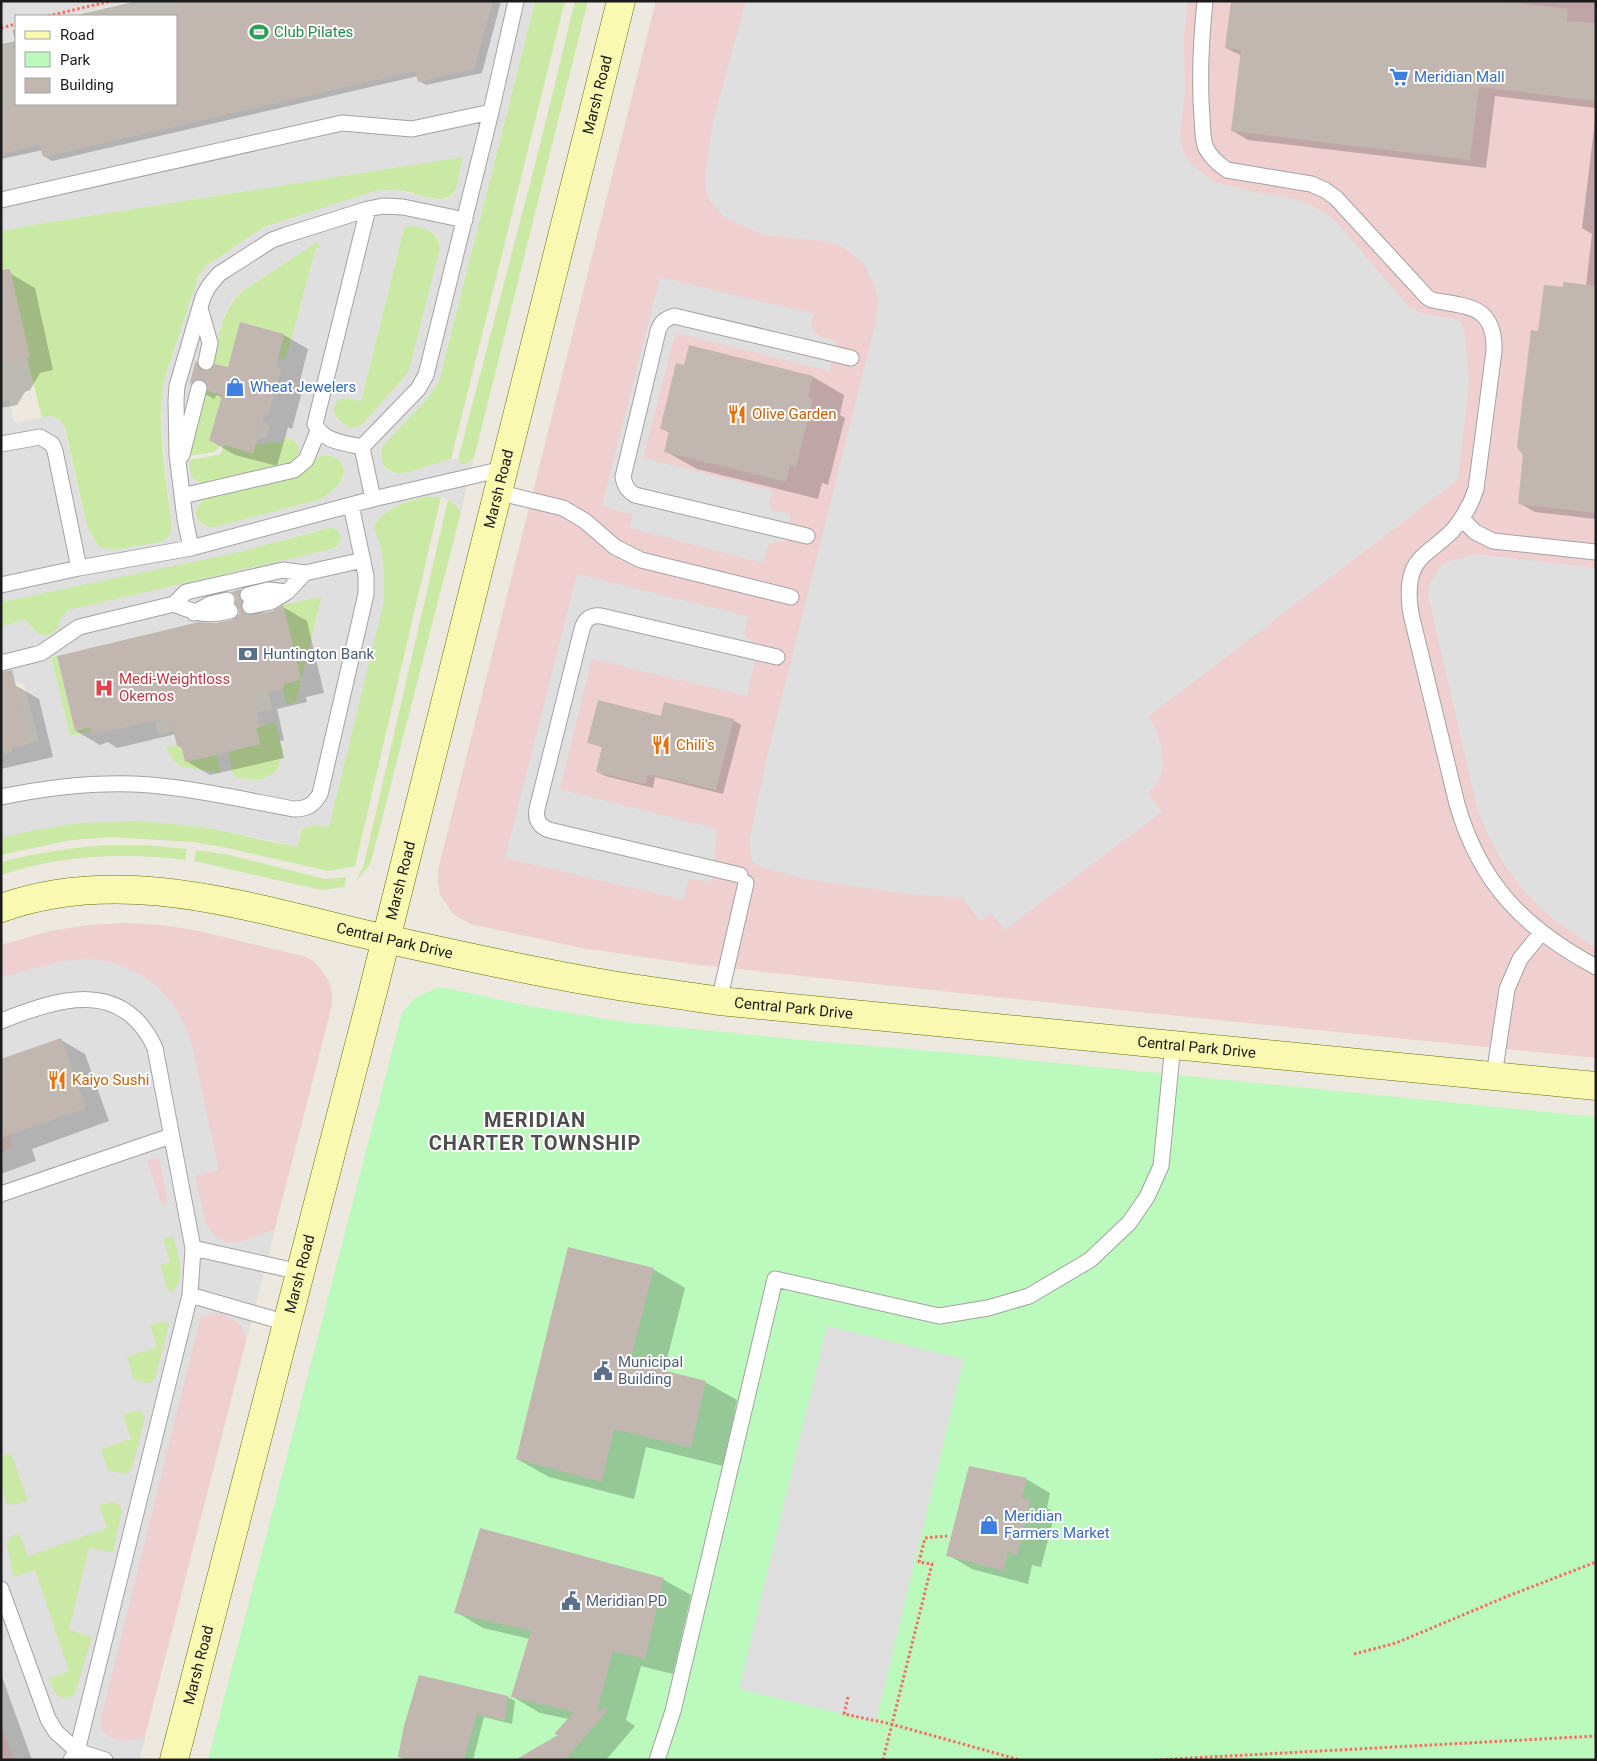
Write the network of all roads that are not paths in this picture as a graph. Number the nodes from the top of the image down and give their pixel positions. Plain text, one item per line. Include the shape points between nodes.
1 (516, 1) edge
2 (621, 1) edge
3 (1205, 1) edge
4 (491, 112) junction
5 (1, 200) edge
6 (368, 209) junction
7 (464, 220) junction
8 (200, 308) junction
9 (851, 358) dead end
10 (206, 362) dead end
11 (199, 388) dead end
12 (318, 431) junction
13 (1, 444) edge
14 (362, 448) junction
15 (179, 466) junction
16 (500, 481) junction
17 (182, 496) junction
18 (373, 499) junction
19 (351, 505) junction
20 (1462, 519) junction
21 (807, 536) dead end
22 (191, 548) junction
23 (1596, 552) edge
24 (364, 560) junction
25 (79, 568) junction
26 (305, 573) junction
27 (1, 585) edge
28 (791, 597) dead end
29 (249, 601) dead end
30 (174, 604) junction
31 (228, 605) dead end
32 (776, 657) dead end
33 (1, 663) edge
34 (1, 797) edge
35 (1, 908) edge
36 (1541, 933) junction
37 (385, 939) junction
38 (1596, 967) edge
39 (719, 1001) junction
40 (1, 1021) edge
41 (1173, 1044) junction
42 (1494, 1076) junction
43 (1596, 1086) edge
44 (171, 1136) junction
45 (1, 1194) edge
46 (192, 1248) junction
47 (300, 1272) junction
48 (190, 1295) junction
49 (287, 1322) junction
50 (1, 1589) edge
51 (74, 1756) edge
52 (105, 1760) edge
53 (174, 1760) edge
54 (656, 1760) edge

1 - 4 lane
2 - 16 main road, Marsh Road
3 - 20 lane via 1200,45 1201,104 1203,136 1211,156 1227,170 1311,184 1326,190 1426,297 1470,306 1483,316 1491,329 1494,351 1479,472 1476,489
4 - 5 lane via 412,129 342,123
4 - 7 lane
6 - 7 lane via 393,206
6 - 8 lane via 286,234 259,248 219,274 208,286
6 - 12 lane via 316,416
7 - 14 lane via 426,375 418,389
8 - 10 lane via 210,343
8 - 15 lane via 177,386 175,420
9 - 21 lane via 674,316 666,318 658,331 624,470 624,485 629,492
11 - 15 lane
12 - 14 lane via 327,438
12 - 17 lane via 306,460 294,470
13 - 25 lane via 40,436 52,444
14 - 18 lane
15 - 17 lane
16 - 18 lane
16 - 28 lane via 564,508 615,547 641,560
16 - 37 main road, Marsh Road
17 - 22 lane
18 - 19 lane
19 - 22 lane
19 - 24 lane
20 - 23 lane via 1475,532 1493,541
20 - 36 lane via 1420,559 1409,585 1408,600 1465,831 1476,857 1492,881
22 - 25 lane
24 - 26 lane
24 - 34 lane via 366,594 320,794 310,806 293,809 188,789 147,785 66,787
25 - 27 lane
26 - 29 lane via 287,592 271,602
26 - 30 lane via 283,570 186,592
30 - 31 lane via 194,612 210,604
30 - 33 lane via 79,627 41,653
32 - 39 lane via 601,616 589,618 582,629 537,809 536,816 542,828 743,879
35 - 37 main road, Central Park Drive via 43,896 83,890 162,891
36 - 38 lane
36 - 42 lane via 1520,959 1507,989
37 - 39 main road, Central Park Drive via 588,981
37 - 47 main road, Marsh Road
39 - 41 main road, Central Park Drive
40 - 44 lane via 38,1007 83,998 111,1003 124,1010 142,1026 155,1048
41 - 42 main road, Central Park Drive
41 - 54 lane via 1161,1166 1148,1197 1129,1223 1090,1260 1029,1296 988,1308 939,1316 775,1279 673,1711
42 - 43 main road, Central Park Drive
44 - 45 lane
44 - 46 lane
46 - 47 lane
46 - 48 lane
47 - 49 main road, Marsh Road
48 - 49 lane
48 - 51 lane
49 - 53 main road, Marsh Road
50 - 51 lane via 48,1719
51 - 52 lane

